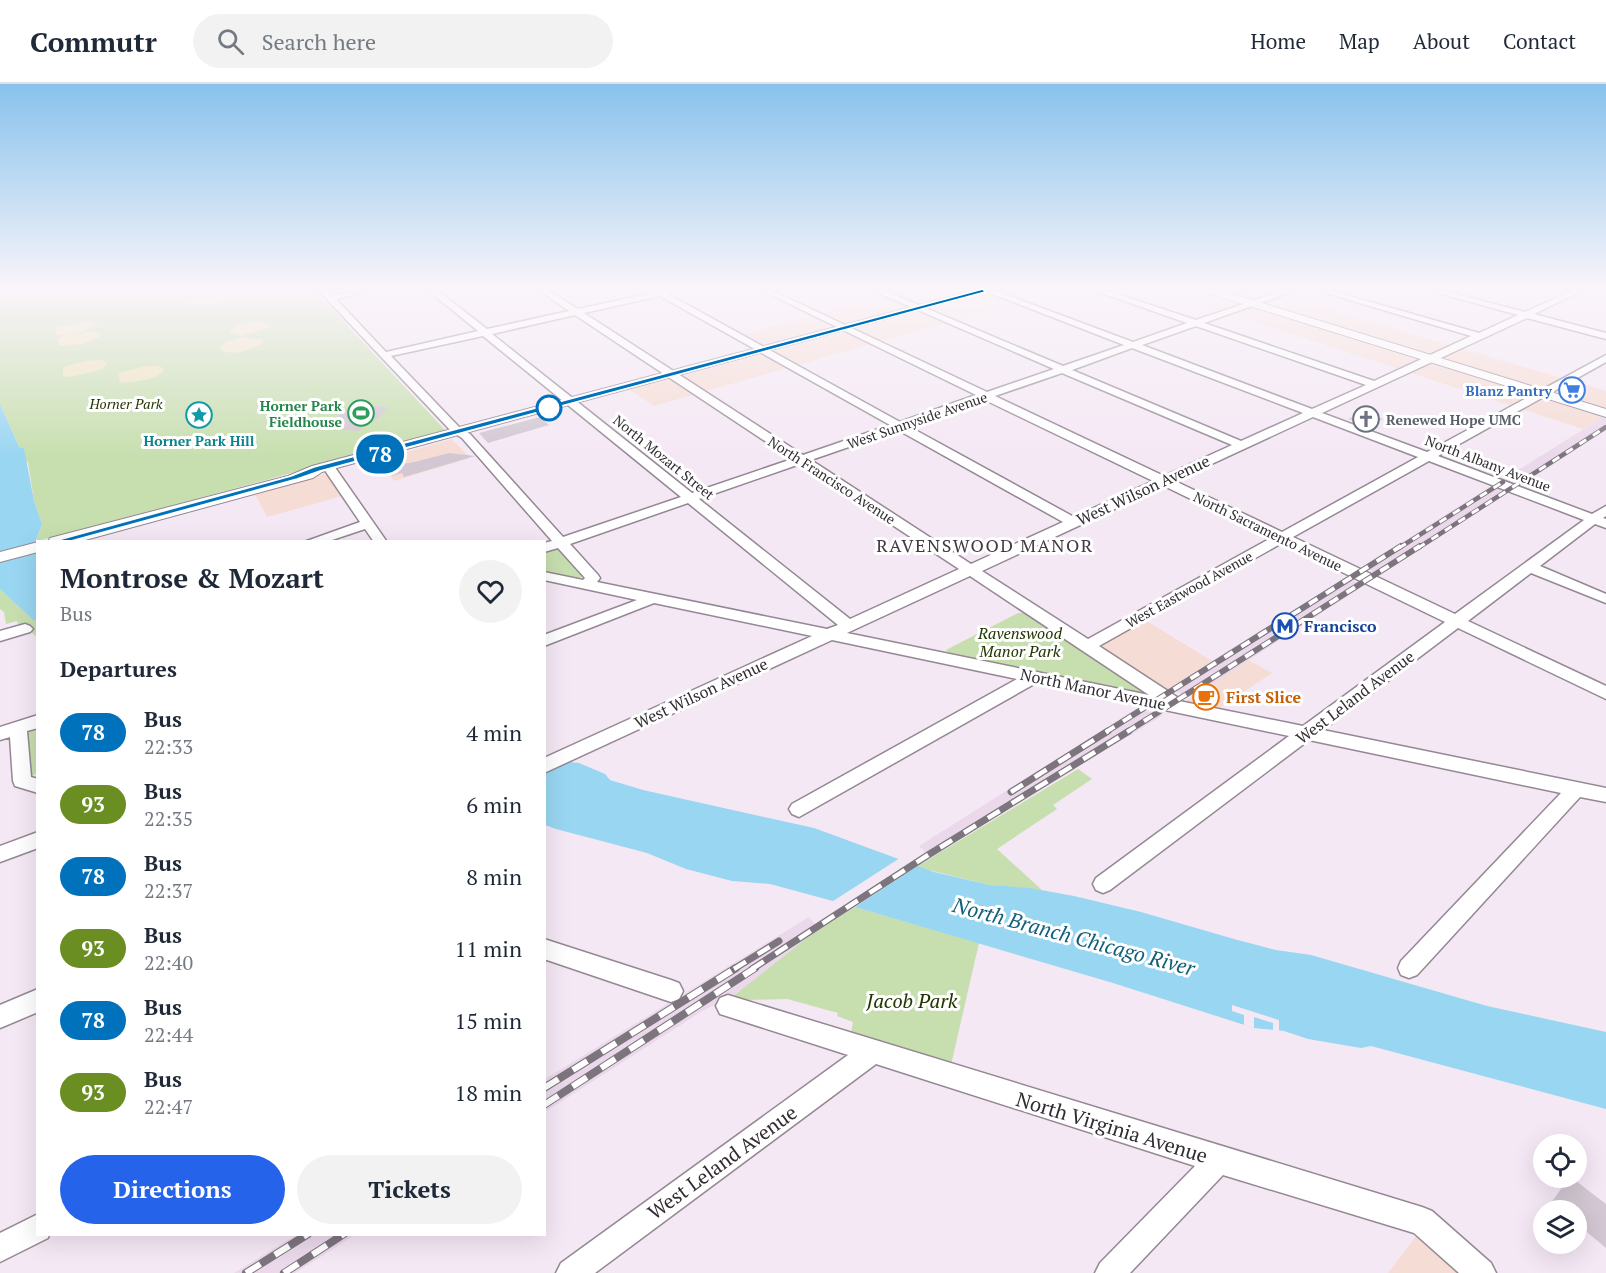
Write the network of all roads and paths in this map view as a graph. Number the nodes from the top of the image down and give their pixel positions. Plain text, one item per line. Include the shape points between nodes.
1 (376, 346) edge
2 (423, 346) edge
3 (501, 346) edge
4 (628, 346) edge
5 (757, 346) edge
6 (776, 346) edge
7 (884, 346) edge
8 (1010, 346) edge
9 (1129, 346) edge
10 (1137, 346) edge
11 (1263, 346) edge
12 (1390, 346) edge
13 (1457, 346) edge
14 (763, 350) junction
15 (384, 355) junction
16 (1606, 358) edge
17 (1430, 359) junction
18 (1064, 369) junction
19 (671, 375) junction
20 (1374, 384) junction
21 (1542, 393) junction
22 (987, 396) junction
23 (570, 402) junction
24 (1312, 413) junction
25 (1606, 413) edge
26 (900, 426) junction
27 (458, 432) junction
28 (1241, 445) junction
29 (1428, 457) junction
30 (355, 460) junction
31 (801, 460) junction
32 (334, 470) junction
33 (294, 477) junction
34 (1164, 481) junction
35 (691, 498) junction
36 (1606, 510) edge
37 (1073, 522) junction
38 (1600, 522) edge
39 (368, 524) junction
40 (1282, 537) junction
41 (61, 540) edge
42 (316, 540) edge
43 (380, 540) edge
44 (562, 542) junction
45 (546, 547) edge
46 (36, 548) edge
47 (0, 557) edge
48 (1530, 567) junction
49 (969, 569) junction
50 (546, 576) edge
51 (587, 584) junction
52 (655, 598) junction
53 (1606, 598) edge
54 (1457, 621) junction
55 (848, 625) junction
56 (25, 629) dead end
57 (828, 634) junction
58 (0, 636) edge
59 (546, 640) edge
60 (1087, 646) junction
61 (1034, 677) junction
62 (1606, 693) edge
63 (1181, 707) junction
64 (36, 722) edge
65 (18, 728) junction
66 (1306, 733) junction
67 (0, 734) edge
68 (546, 765) edge
69 (36, 785) edge
70 (1576, 789) junction
71 (1606, 795) edge
72 (799, 809) dead end
73 (36, 841) edge
74 (0, 854) edge
75 (1103, 884) dead end
76 (546, 950) edge
77 (1409, 968) dead end
78 (671, 991) dead end
79 (36, 1001) edge
80 (728, 1006) dead end
81 (0, 1017) edge
82 (874, 1051) junction
83 (1219, 1160) junction
84 (36, 1229) edge
85 (0, 1248) edge
86 (571, 1273) edge
87 (1110, 1273) edge
88 (1481, 1273) edge

1 - 15 street
2 - 15 street
3 - 23 street, North Mozart Street
4 - 19 street, North Francisco Avenue
5 - 14 street
6 - 14 main road
7 - 22 street, North Sacramento Avenue
8 - 18 street
9 - 18 street, West Sunnyside Avenue
10 - 24 street, North Albany Avenue
11 - 20 street
12 - 17 main road
13 - 17 street, West Wilson Avenue
14 - 19 main road
14 - 26 street
15 - 27 street
16 - 21 street, West Eastwood Avenue
17 - 20 street, West Wilson Avenue
17 - 21 main road
18 - 22 street, West Sunnyside Avenue
18 - 28 street
19 - 23 main road
19 - 31 street, North Francisco Avenue
20 - 24 street, West Wilson Avenue
21 - 25 main road
21 - 29 street, West Eastwood Avenue
22 - 26 street, West Sunnyside Avenue
22 - 34 street, North Sacramento Avenue
23 - 27 main road
23 - 35 street, North Mozart Street
24 - 28 street, West Wilson Avenue
24 - 29 street, North Albany Avenue
26 - 31 street, West Sunnyside Avenue
26 - 37 street
27 - 30 main road
27 - 44 street via 466,436
28 - 34 street, West Wilson Avenue
29 - 38 street, North Albany Avenue
29 - 40 street, West Eastwood Avenue
30 - 32 main road
30 - 33 main road
31 - 35 street, West Sunnyside Avenue
31 - 49 street, North Francisco Avenue
32 - 33 main road
32 - 39 street
33 - 41 main road
34 - 37 street, West Wilson Avenue
34 - 40 street, North Sacramento Avenue
35 - 44 street, West Sunnyside Avenue
35 - 55 street, North Mozart Street
36 - 38 street, West Leland Avenue
37 - 49 street, West Wilson Avenue
38 - 48 street, West Leland Avenue
39 - 42 street
39 - 43 street
40 - 54 street, North Sacramento Avenue
40 - 60 street, West Eastwood Avenue
44 - 45 street, West Sunnyside Avenue
44 - 51 street via 593,578
46 - 47 main road
48 - 53 street
48 - 54 street, West Leland Avenue
49 - 55 street, West Wilson Avenue
49 - 60 street, North Francisco Avenue
50 - 51 street, North Manor Avenue
51 - 52 street, North Manor Avenue
52 - 57 street, North Manor Avenue
52 - 59 street
54 - 62 street, North Sacramento Avenue
54 - 66 street, West Leland Avenue
55 - 57 street, West Wilson Avenue
56 - 58 street
57 - 61 street, North Manor Avenue
57 - 68 street, West Wilson Avenue
60 - 63 street, North Francisco Avenue
61 - 63 street, North Manor Avenue
61 - 72 street
63 - 66 street, North Manor Avenue
64 - 65 street
65 - 67 street
65 - 69 street via 22,781
66 - 70 street, North Manor Avenue
66 - 75 street, West Leland Avenue
70 - 71 street, North Manor Avenue
70 - 77 street
73 - 74 street
76 - 78 street
79 - 81 street
80 - 82 street, North Virginia Avenue
82 - 83 street, North Virginia Avenue
82 - 86 street, West Leland Avenue
83 - 87 street
83 - 88 street, North Virginia Avenue via 1422,1221
84 - 85 street

